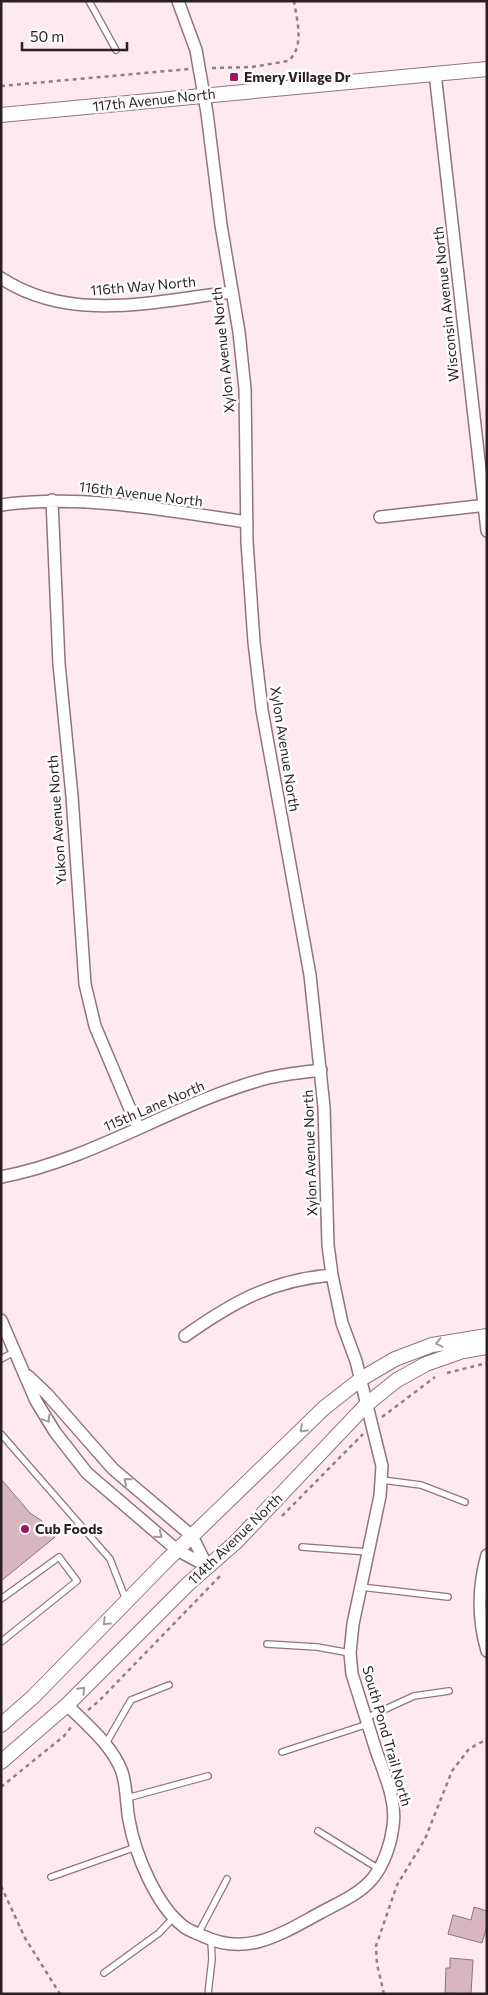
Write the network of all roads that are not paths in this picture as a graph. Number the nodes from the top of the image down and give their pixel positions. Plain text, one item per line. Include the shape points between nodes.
1 (88, 1) edge
2 (178, 1) edge
3 (116, 50) dead end
4 (487, 69) edge
5 (435, 73) junction
6 (204, 95) junction
7 (1, 115) edge
8 (1, 278) edge
9 (232, 292) junction
10 (52, 500) junction
11 (1, 505) edge
12 (485, 506) edge
13 (380, 516) dead end
14 (246, 522) junction
15 (487, 531) edge
16 (321, 1070) junction
17 (138, 1128) junction
18 (1, 1177) edge
19 (332, 1275) junction
20 (1, 1320) edge
21 (184, 1336) dead end
22 (487, 1336) edge
23 (487, 1347) edge
24 (14, 1352) junction
25 (1, 1359) edge
26 (26, 1375) junction
27 (361, 1379) junction
28 (367, 1404) junction
29 (1, 1434) edge
30 (382, 1480) junction
31 (465, 1502) dead end
32 (192, 1536) junction
33 (302, 1547) dead end
34 (178, 1550) junction
35 (368, 1552) junction
36 (487, 1555) edge
37 (207, 1566) junction
38 (361, 1588) junction
39 (448, 1597) dead end
40 (1, 1599) edge
41 (127, 1602) junction
42 (1, 1642) edge
43 (267, 1644) dead end
44 (487, 1651) edge
45 (350, 1653) junction
46 (169, 1685) dead end
47 (449, 1691) dead end
48 (67, 1705) junction
49 (367, 1721) junction
50 (1, 1725) edge
51 (105, 1745) junction
52 (282, 1752) dead end
53 (1, 1762) edge
54 (208, 1776) dead end
55 (127, 1798) junction
56 (318, 1831) dead end
57 (136, 1847) junction
58 (378, 1869) junction
59 (51, 1877) dead end
60 (227, 1879) dead end
61 (174, 1917) junction
62 (198, 1934) junction
63 (211, 1940) junction
64 (104, 1973) dead end
65 (208, 1994) edge

1 - 3 lane
2 - 6 street, Xylon Avenue North via 196,50
4 - 5 street, 117th Avenue North
5 - 6 street, 117th Avenue North
5 - 12 street, Wisconsin Avenue North
6 - 7 street, 117th Avenue North
6 - 9 street, Xylon Avenue North
8 - 9 street, 116th Way North via 16,288 51,301 84,306
9 - 14 street, Xylon Avenue North via 245,389
10 - 11 street, 116th Avenue North
10 - 14 street, 116th Avenue North via 95,501
10 - 17 street, Yukon Avenue North via 59,664 85,984 95,1026
12 - 13 street
12 - 15 street, Wisconsin Avenue North
14 - 16 street, Xylon Avenue North via 262,710 310,975
16 - 17 street, 115th Lane North via 269,1078 240,1087
16 - 19 street, Xylon Avenue North
17 - 18 street, 115th Lane North via 42,1168
19 - 21 street via 305,1278 255,1292 224,1308
19 - 27 street, Xylon Avenue North via 342,1323
20 - 24 street
22 -> 27 street via 432,1345 379,1367
23 - 28 street, 114th Avenue North via 463,1351 426,1364 397,1380
24 - 25 lane
24 - 26 street
32 -> 26 street via 113,1469 47,1394
26 -> 34 street via 36,1401 55,1432 87,1473
27 - 28 street, Xylon Avenue North
27 -> 32 street via 324,1408
28 - 30 street, South Pond Trail North via 380,1453
28 - 37 street, 114th Avenue North via 236,1542
29 - 41 lane via 110,1559
30 - 31 lane via 421,1485
30 - 35 street, South Pond Trail North
32 - 34 street
32 - 37 street
33 - 35 lane
34 - 37 street
34 - 41 street
35 - 38 street, South Pond Trail North
36 - 44 street via 480,1611
48 -> 37 street, 114th Avenue North
38 - 39 lane
38 - 45 street, South Pond Trail North
40 - 42 lane via 59,1557 78,1581
41 -> 50 street
43 - 45 lane
45 - 49 street, South Pond Trail North via 352,1674
46 - 51 lane via 131,1700
47 - 49 lane via 414,1696
48 - 51 street, South Pond Trail North
48 - 53 street, 114th Avenue North
49 - 52 lane
49 - 58 street, South Pond Trail North via 393,1802 390,1845
51 - 55 street, South Pond Trail North via 122,1772
54 - 55 lane
55 - 57 street, South Pond Trail North
56 - 58 lane
57 - 59 lane
57 - 61 street, South Pond Trail North via 156,1892
58 - 63 street, South Pond Trail North via 356,1893 259,1943 234,1945
60 - 62 lane
61 - 62 street, South Pond Trail North
61 - 64 lane via 159,1934
62 - 63 street, South Pond Trail North
63 - 65 lane

